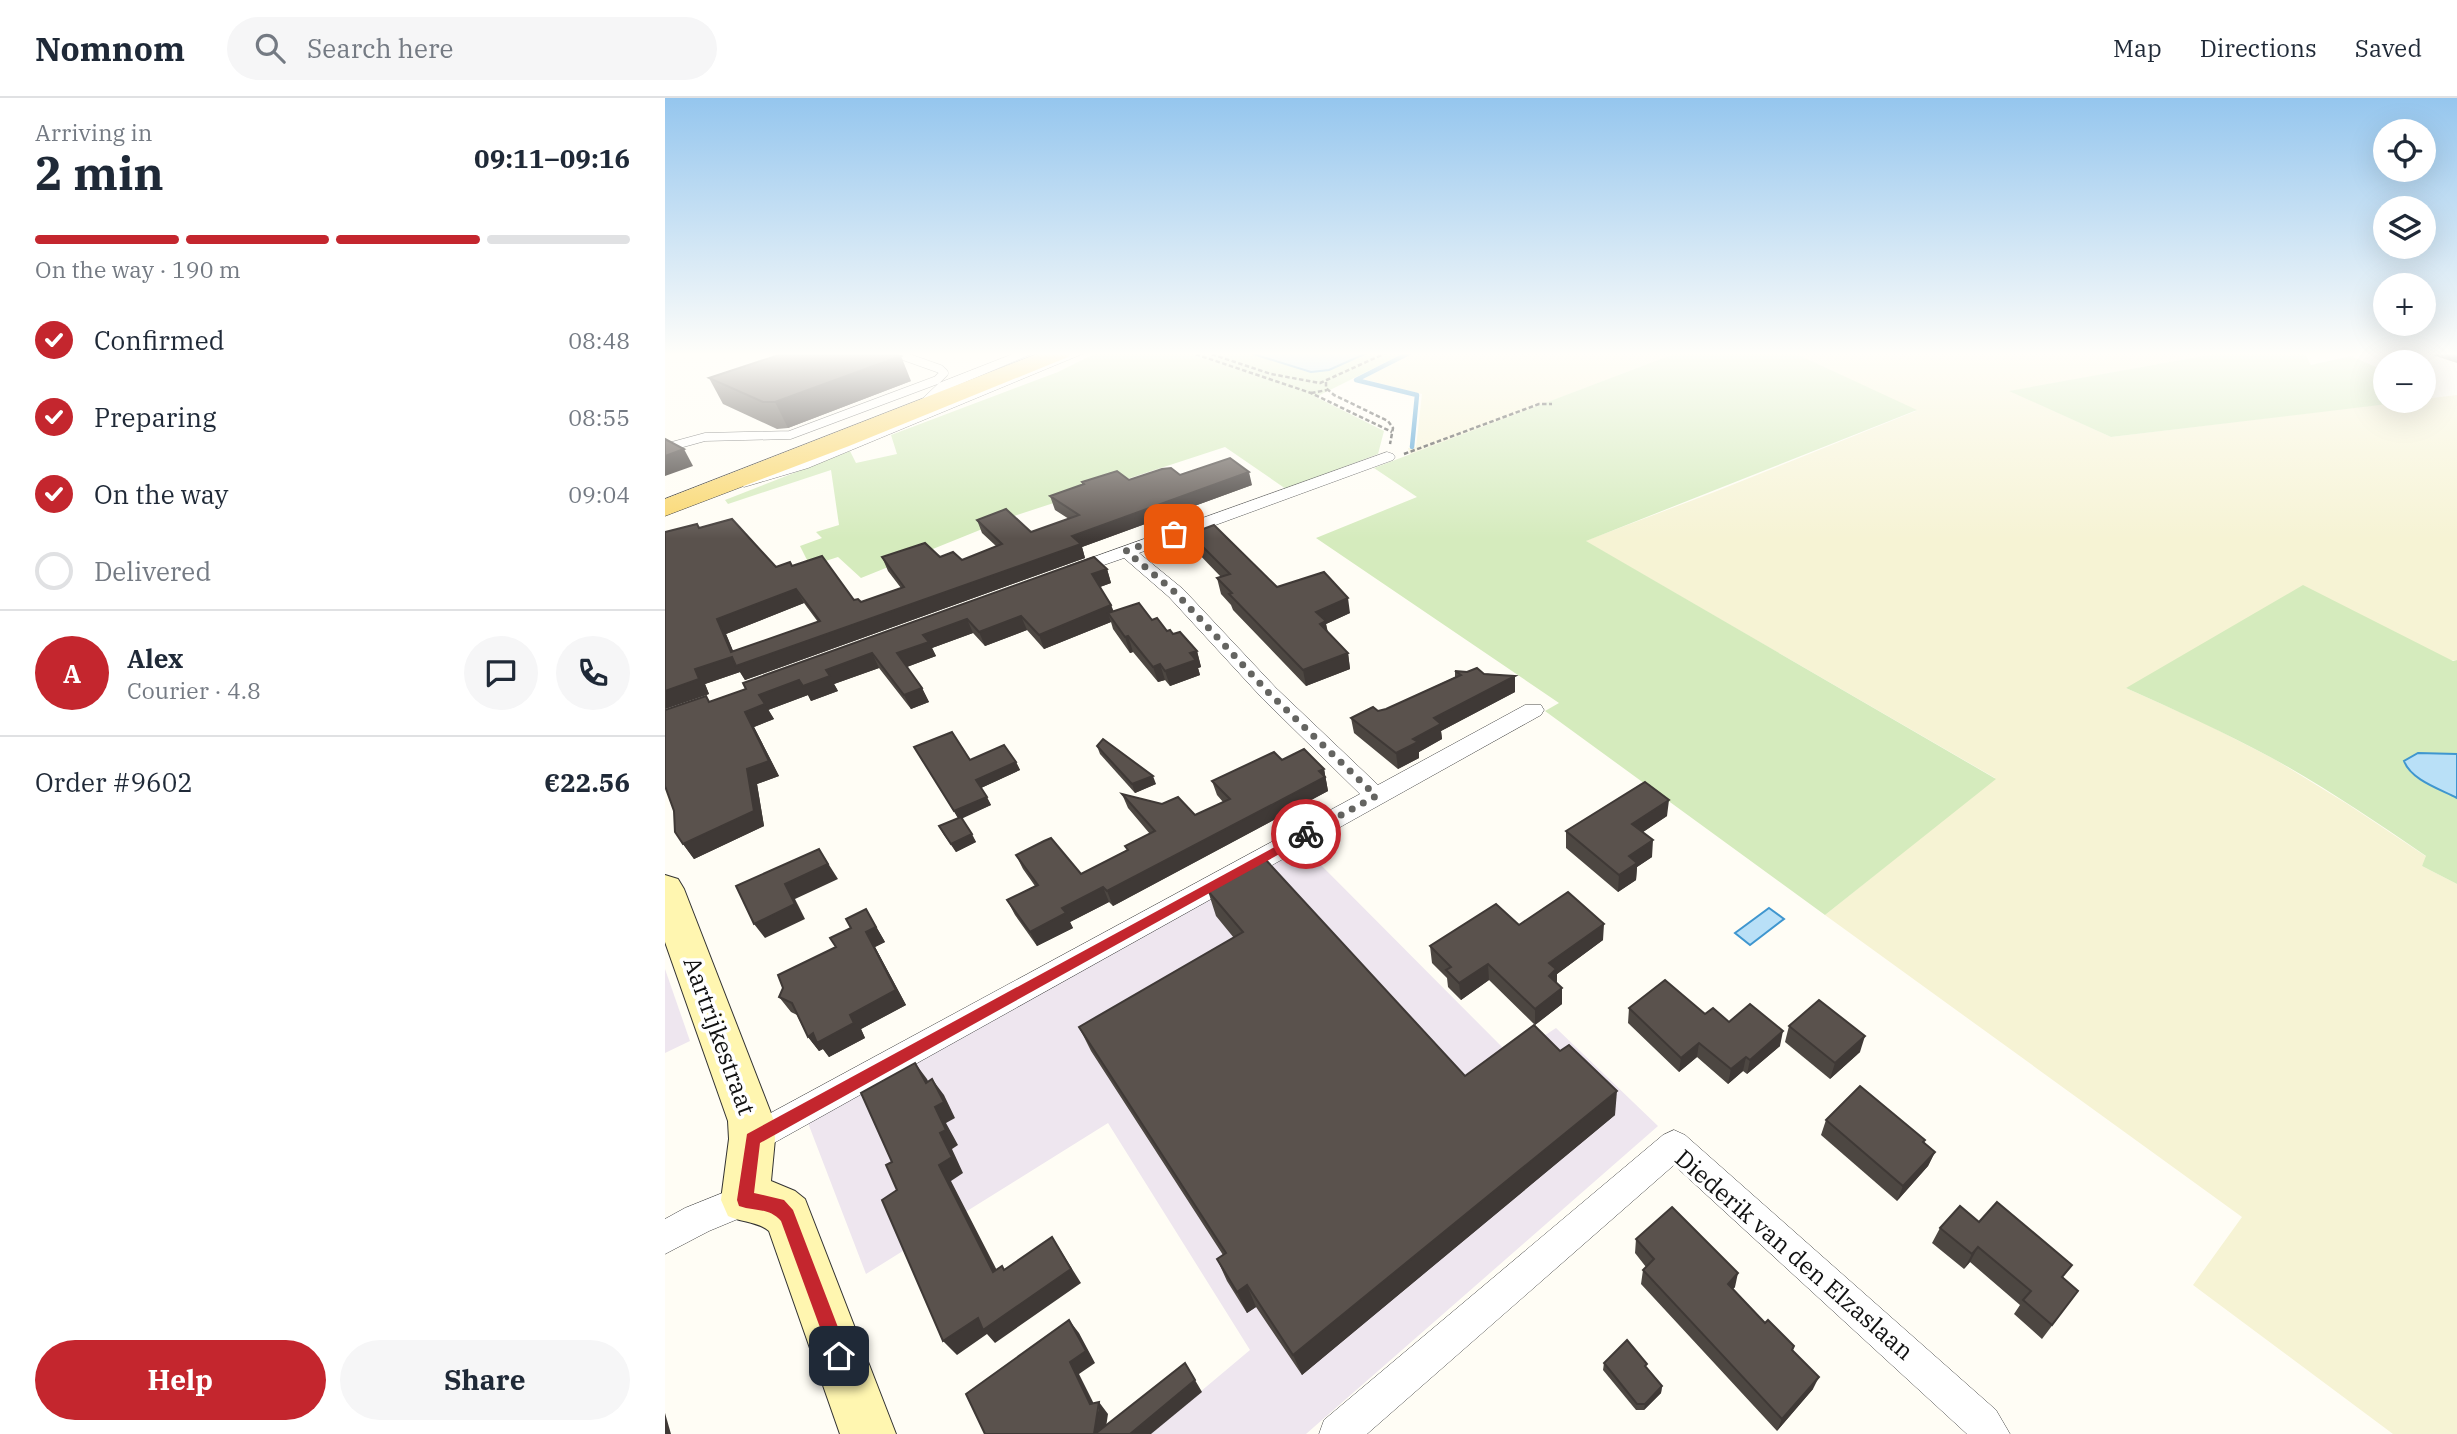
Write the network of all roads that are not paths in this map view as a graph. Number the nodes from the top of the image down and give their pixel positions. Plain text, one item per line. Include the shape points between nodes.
1 (845, 414) edge
2 (889, 414) edge
3 (903, 414) edge
4 (927, 414) edge
5 (665, 448) edge
6 (1387, 457) road end
7 (709, 491) junction
8 (665, 498) edge
9 (665, 508) edge
10 (1126, 551) junction
11 (1049, 579) edge
12 (1533, 710) dead end
13 (1376, 796) junction
14 (665, 889) edge
15 (752, 1139) junction
16 (745, 1200) junction
17 (665, 1237) edge
18 (868, 1434) edge
19 (1338, 1434) edge
20 (1991, 1434) edge

1 - 5 lane via 790,435 705,437
2 - 8 main road
3 - 7 main road
4 - 7 street via 792,469
6 - 10 street
7 - 9 main road
10 - 11 street
10 - 13 street via 1176,593 1269,693
12 - 13 street
13 - 15 street
14 - 15 street, Aartrijkestraat via 746,1104
15 - 16 street, Aartrijkestraat
16 - 17 street
16 - 18 street via 778,1206 787,1216
19 - 20 street, Diederik van den Elzaslaan via 1674,1145

